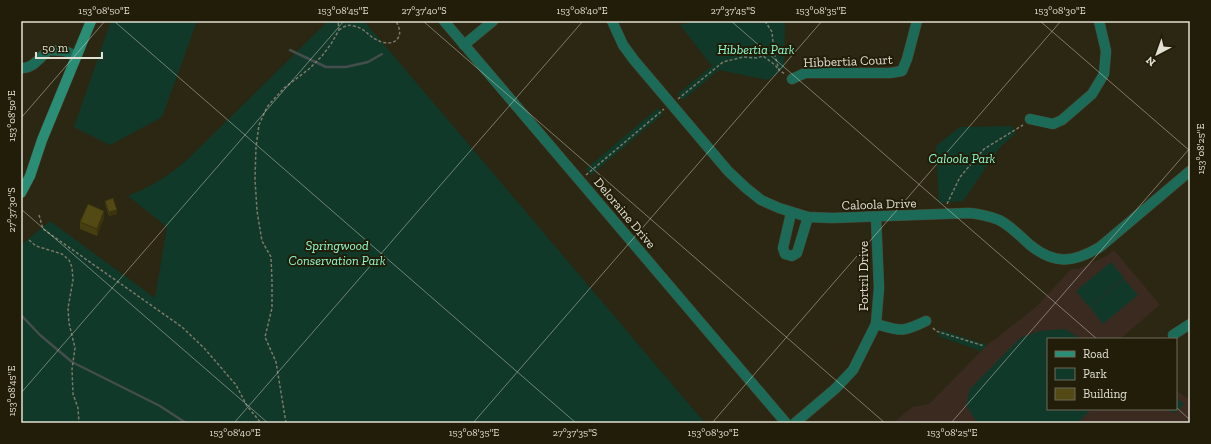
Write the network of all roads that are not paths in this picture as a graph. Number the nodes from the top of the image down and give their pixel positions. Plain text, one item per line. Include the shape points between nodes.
1 (91, 21) edge
2 (444, 21) edge
3 (493, 21) edge
4 (612, 21) edge
5 (917, 21) edge
6 (1099, 21) edge
7 (464, 45) junction
8 (76, 56) junction
9 (21, 68) edge
10 (792, 78) road end
11 (1030, 119) road end
12 (42, 140) junction
13 (1190, 171) edge
14 (21, 180) edge
15 (21, 193) edge
16 (791, 212) junction
17 (808, 216) junction
18 (876, 217) junction
19 (926, 321) road end
20 (876, 324) junction
21 (1190, 324) edge
22 (1173, 335) dead end
23 (786, 423) edge
24 (795, 423) edge

1 - 8 main road
2 - 7 street, Deloraine Drive
3 - 7 street
4 - 16 street, Caloola Drive via 634,60 728,171 761,200
5 - 10 street, Hibbertia Court via 902,71 805,73
6 - 11 street via 1106,51 1104,74 1092,94 1062,120 1053,124
7 - 23 street, Deloraine Drive
8 - 9 street via 65,51 49,50 33,65
8 - 12 main road
12 - 14 main road
12 - 15 main road via 30,176
13 - 18 street, Caloola Drive via 1100,247 1074,260 1044,256 1016,232 984,215 969,213
16 - 17 street, Caloola Drive
16 - 17 street via 783,248 785,254 792,256 797,252
17 - 18 street, Caloola Drive
18 - 20 street, Fortril Drive via 879,288
19 - 20 street via 899,331
20 - 24 street, Fortril Drive via 853,370
21 - 22 street

